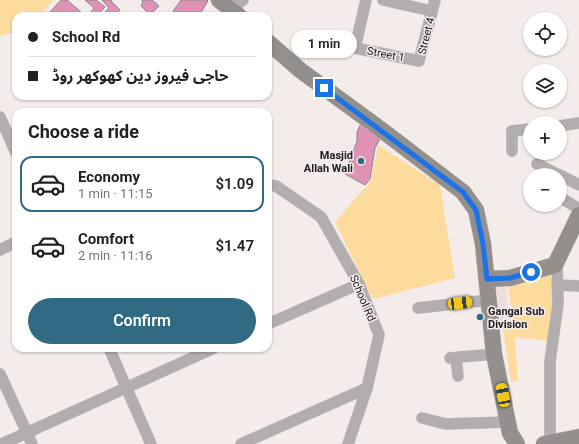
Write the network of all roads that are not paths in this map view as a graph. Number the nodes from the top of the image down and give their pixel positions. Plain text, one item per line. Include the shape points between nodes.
1 (366, 0) edge
2 (435, 0) edge
3 (388, 1) edge
4 (432, 11) junction
5 (272, 46) edge
6 (419, 61) joint
7 (0, 117) edge
8 (579, 123) edge
9 (567, 125) edge
10 (523, 130) edge
11 (12, 144) edge
12 (512, 151) dead end
13 (537, 164) dead end
14 (545, 168) edge
15 (567, 179) edge
16 (272, 185) edge
17 (579, 185) edge
18 (567, 201) edge
19 (579, 209) edge
20 (579, 215) edge
21 (12, 244) edge
22 (0, 250) edge
23 (557, 263) junction
24 (487, 279) junction
25 (359, 284) junction
26 (558, 285) junction
27 (579, 286) edge
28 (489, 300) junction
29 (418, 308) dead end
30 (272, 322) edge
31 (111, 352) edge
32 (205, 352) edge
33 (494, 354) junction
34 (0, 374) edge
35 (458, 376) dead end
36 (126, 387) junction
37 (367, 388) junction
38 (422, 418) dead end
39 (26, 432) junction
40 (511, 436) edge
41 (579, 438) edge
42 (2, 444) edge
43 (32, 444) edge
44 (151, 444) edge
45 (241, 444) edge
46 (348, 444) edge
47 (547, 444) edge

1 - 6 street, Street 1 via 355,48
2 - 4 street, Street 4
3 - 4 street
4 - 6 street, Street 4
5 - 24 street via 300,70 463,192 476,210
7 - 11 street
8 - 9 street
10 - 12 street via 512,131
13 - 14 street
15 - 17 street
16 - 25 street, School Rd via 321,218
18 - 19 street
20 - 23 street
21 - 22 street
23 - 24 street via 555,266 510,278
23 - 26 street
24 - 28 street
25 - 30 street
25 - 37 street, School Rd via 379,335
26 - 27 street
26 - 47 street via 550,361
28 - 29 street
28 - 33 street
31 - 36 street
32 - 36 street
33 - 35 street via 453,358
33 - 40 street
34 - 39 street
36 - 39 street
36 - 44 street
37 - 45 street
37 - 46 street, School Rd
38 - 40 street
39 - 42 street
39 - 43 street
41 - 47 street

